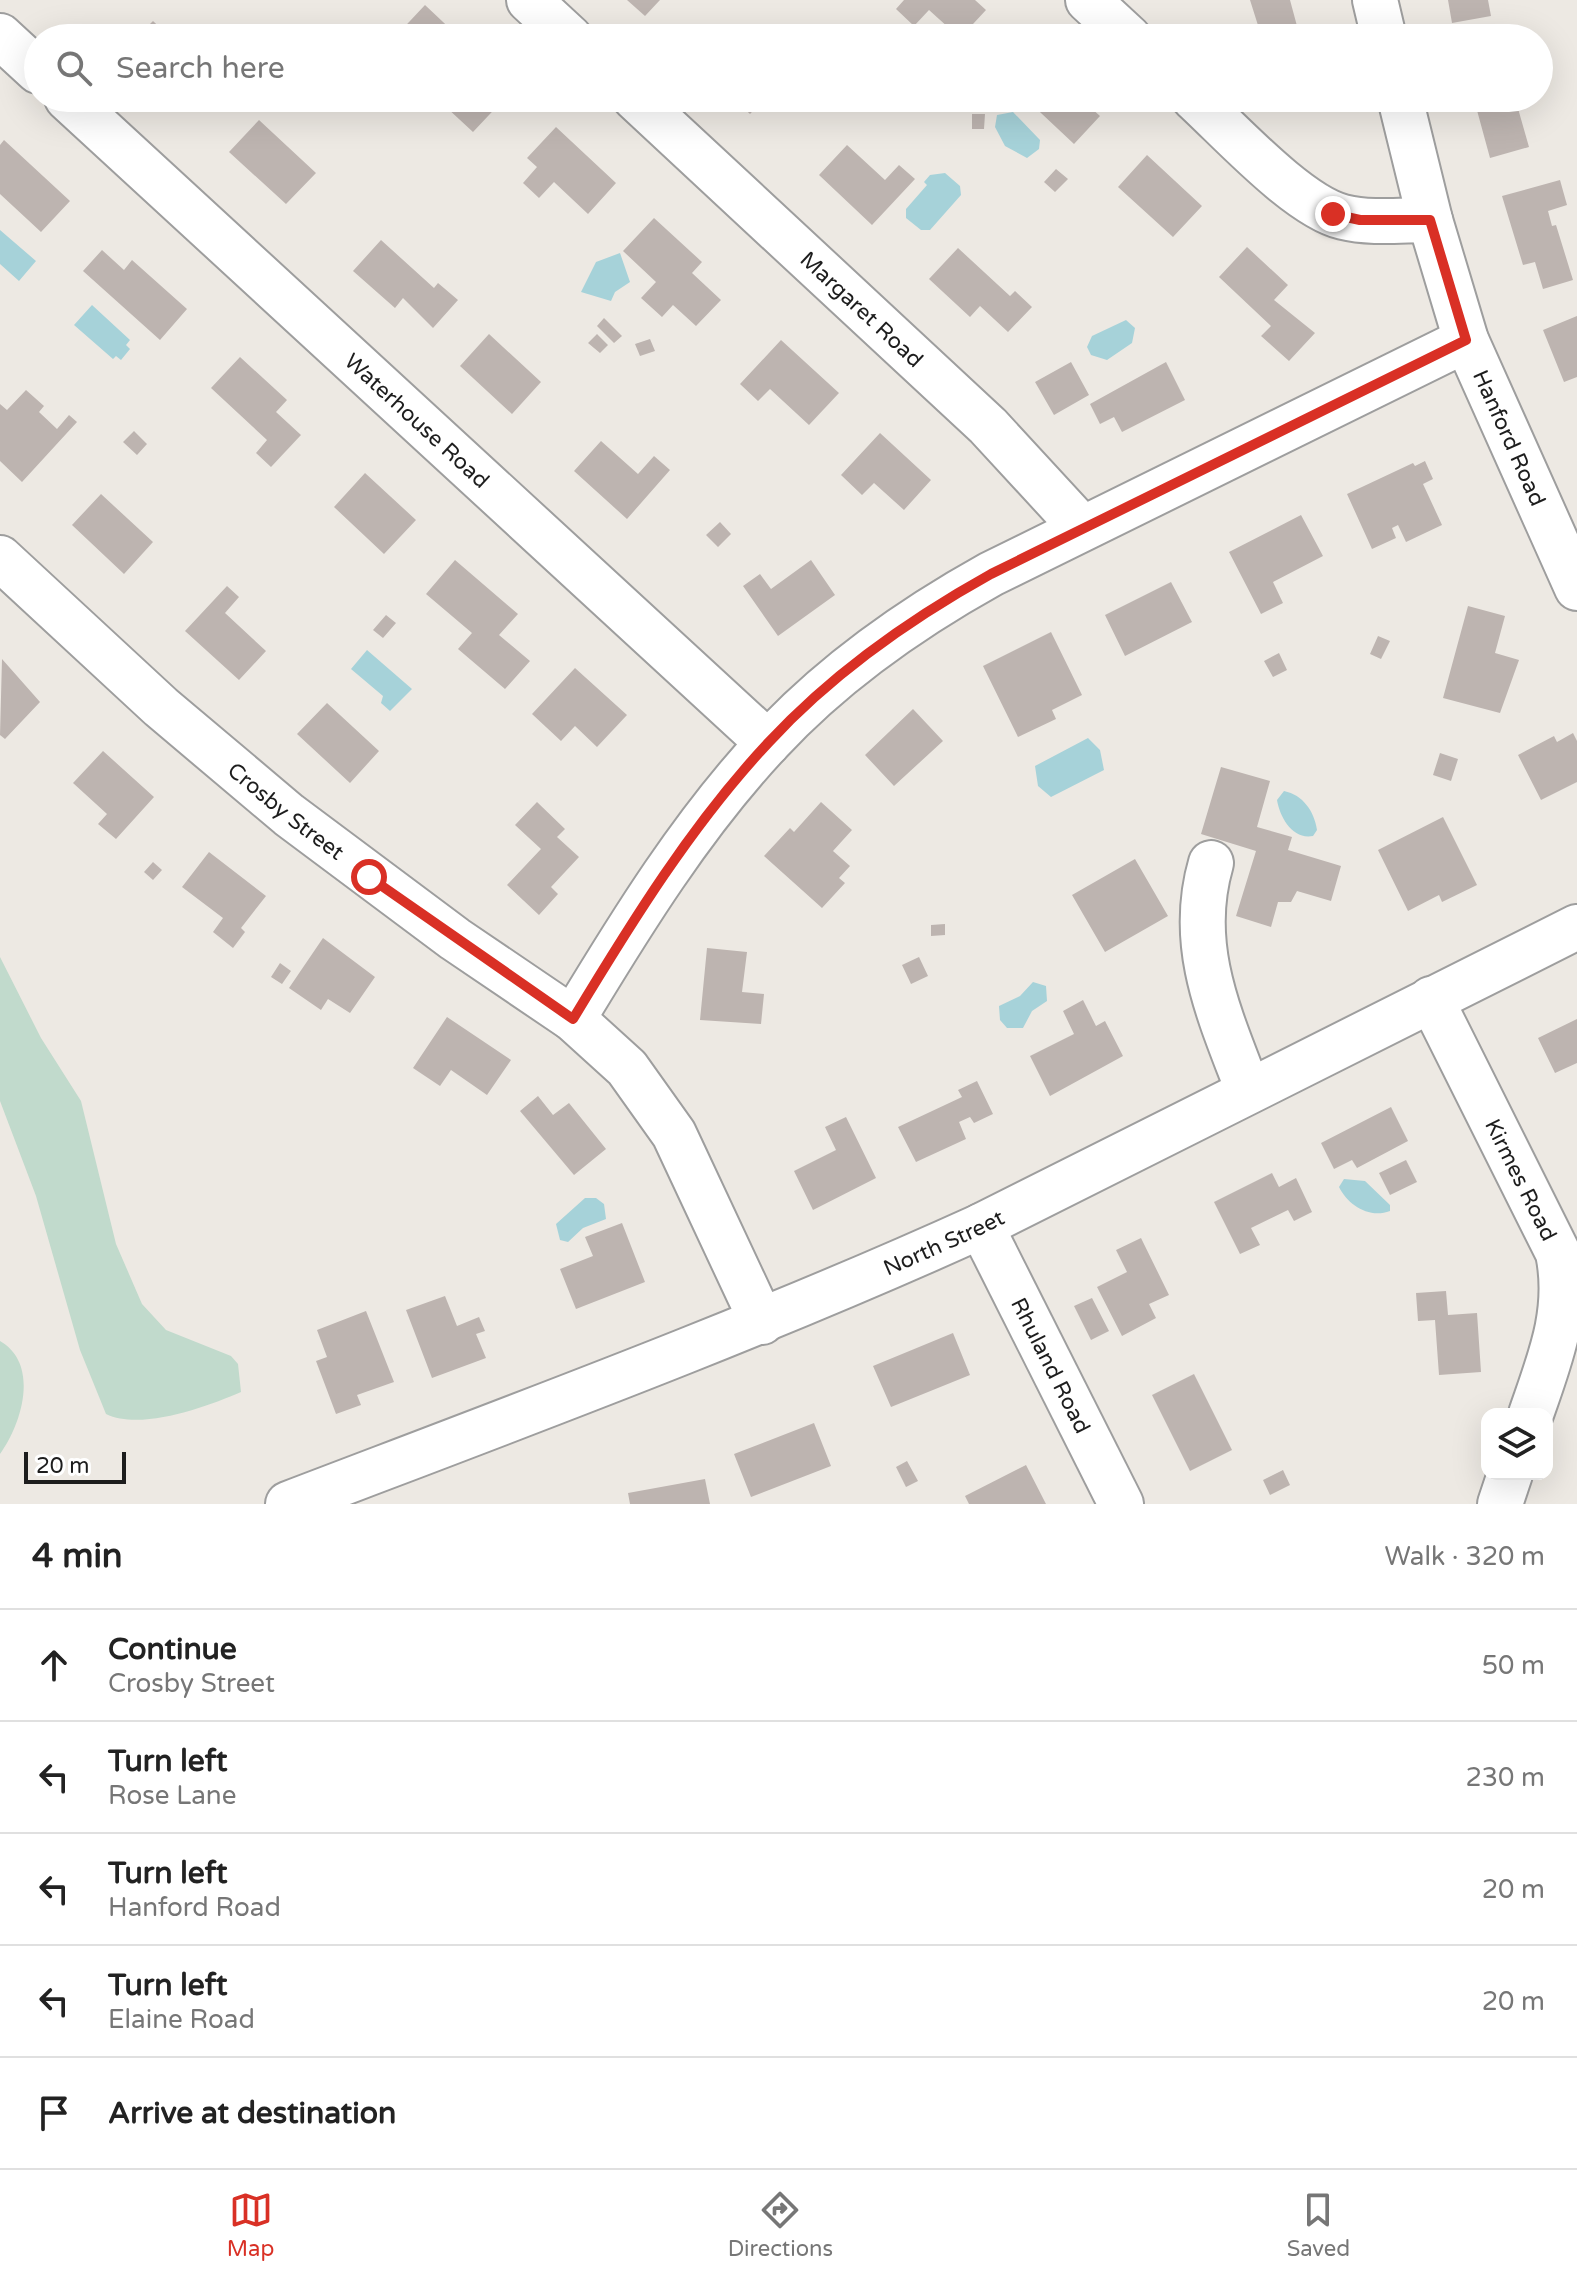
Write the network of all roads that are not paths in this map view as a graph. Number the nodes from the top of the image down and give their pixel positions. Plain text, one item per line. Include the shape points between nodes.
1 (529, 0) edge
2 (1088, 0) edge
3 (1375, 0) edge
4 (555, 24) edge
5 (1114, 24) edge
6 (1381, 24) edge
7 (0, 36) edge
8 (24, 58) edge
9 (82, 112) edge
10 (650, 112) edge
11 (1209, 112) edge
12 (1403, 112) edge
13 (1430, 220) junction
14 (1466, 340) junction
15 (1082, 528) junction
16 (0, 558) edge
17 (1577, 588) edge
18 (768, 743) junction
19 (1211, 863) dead end
20 (1577, 927) edge
21 (1431, 999) junction
22 (573, 1019) junction
23 (1248, 1090) junction
24 (981, 1226) junction
25 (1564, 1231) edge
26 (762, 1322) junction
27 (1533, 1408) edge
28 (1508, 1480) edge
29 (288, 1504) edge
30 (1121, 1504) edge
31 (1500, 1504) edge

1 - 4 street
2 - 5 street
3 - 6 street
7 - 8 street
9 - 18 street, Waterhouse Road
10 - 15 street, Margaret Road via 988,426
11 - 13 street via 1324,210 1360,220
12 - 13 street, Hanford Road
13 - 14 street, Hanford Road
14 - 15 street
14 - 17 street, Hanford Road
15 - 18 street via 908,624 866,654
16 - 22 street, Crosby Street via 161,707 289,815
18 - 22 street via 671,865
19 - 23 street via 1201,897 1212,997
20 - 21 street, North Street
21 - 23 street, North Street
21 - 25 street, Kirmes Road
22 - 26 street, Crosby Street via 627,1068 666,1118
23 - 24 street, North Street
24 - 26 street, North Street
24 - 30 street, Rhuland Road
25 - 27 street, Kirmes Road via 1560,1327
26 - 29 street, North Street
28 - 31 street

